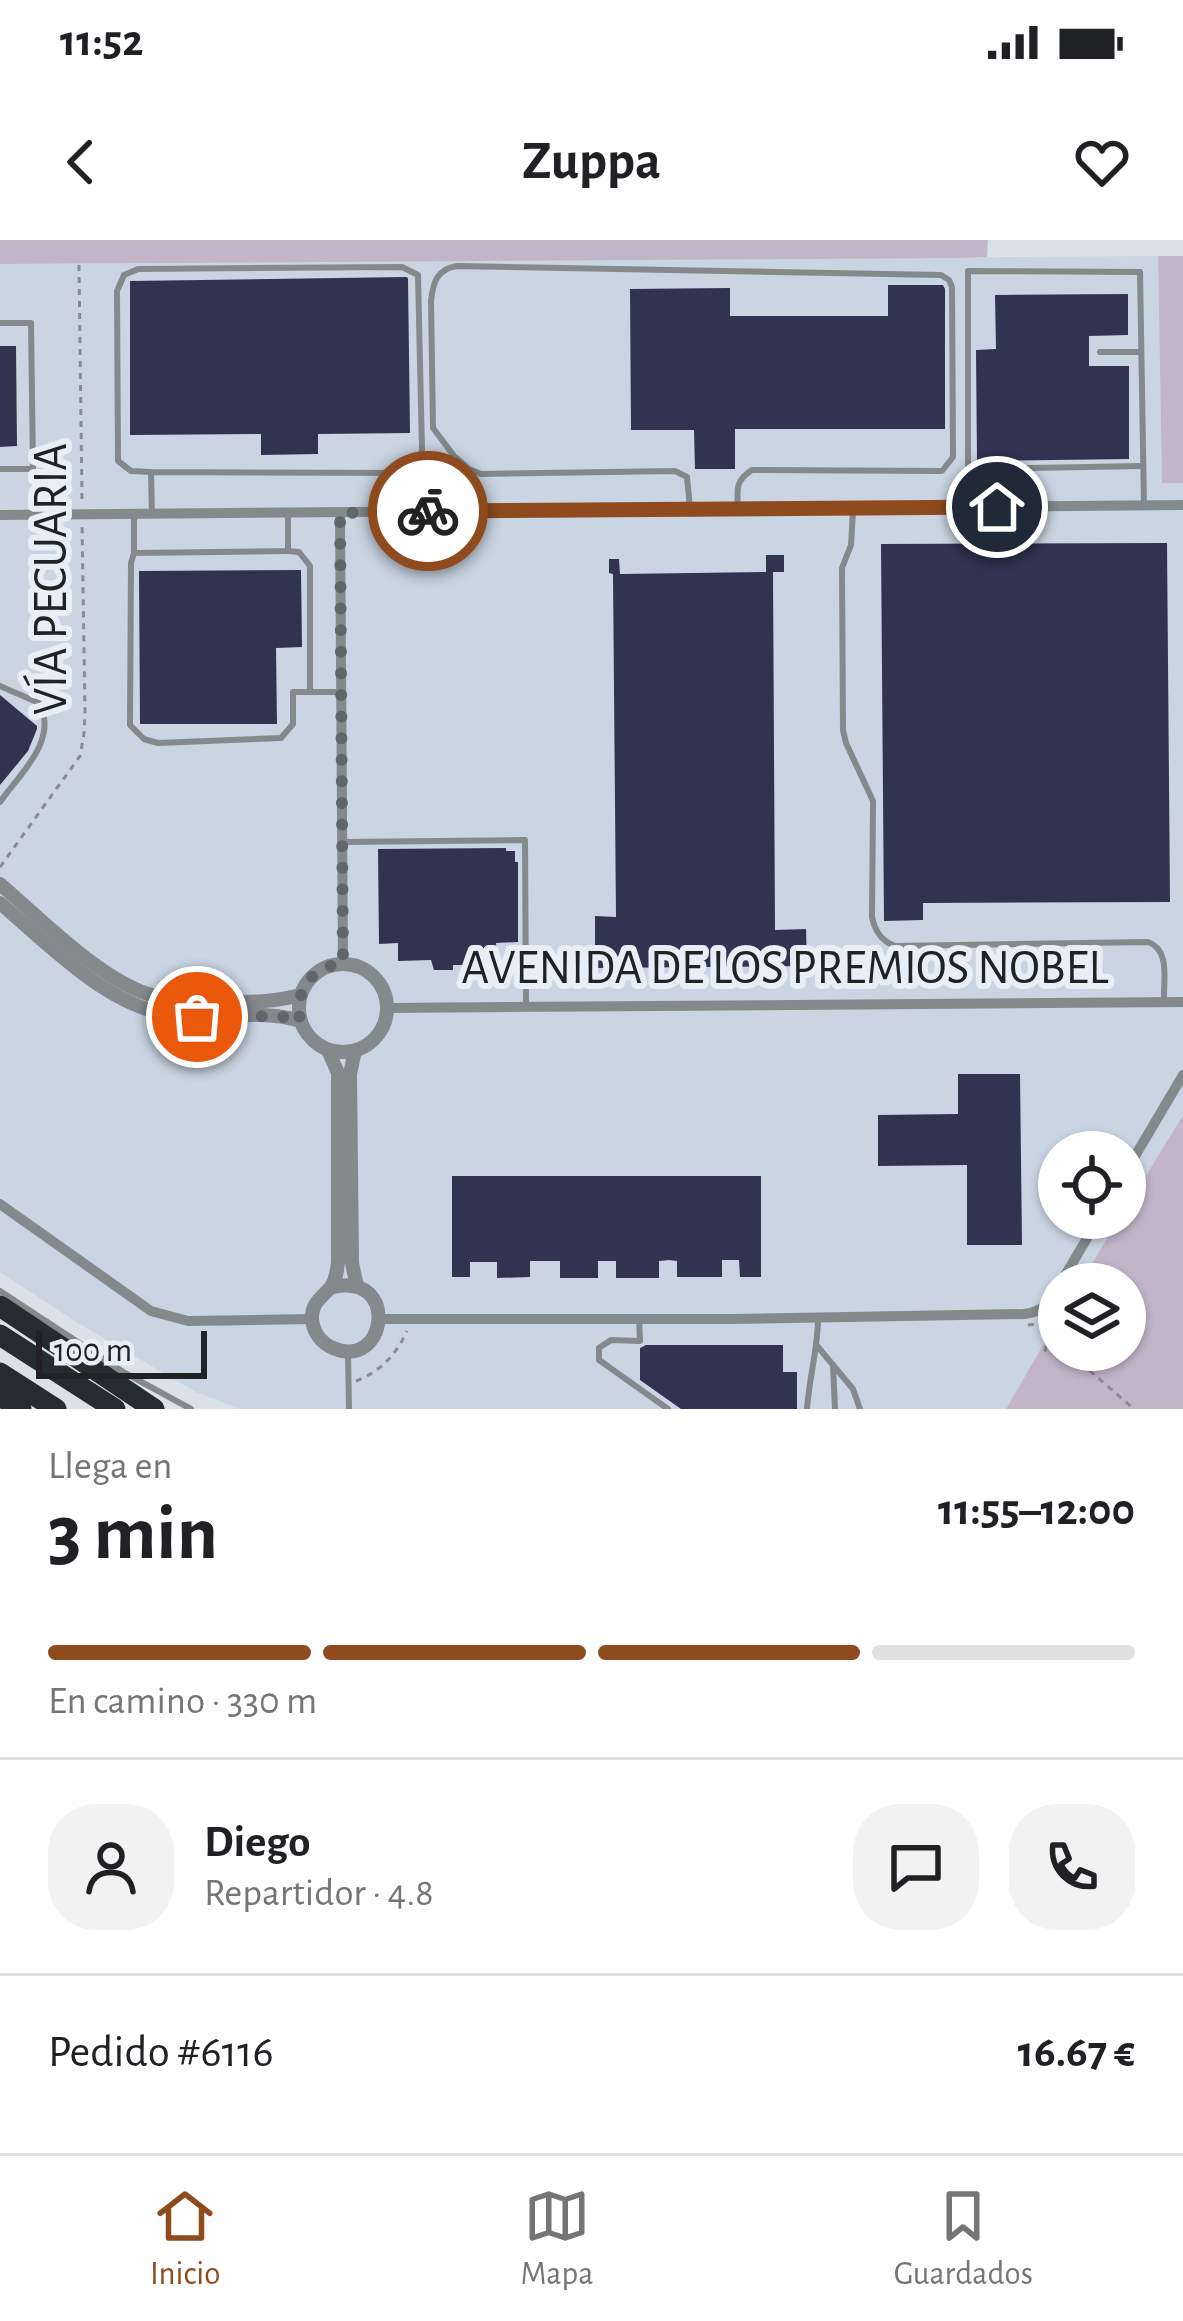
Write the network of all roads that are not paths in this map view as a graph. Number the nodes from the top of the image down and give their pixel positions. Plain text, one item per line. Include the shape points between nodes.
1 (0, 323) edge
2 (1100, 352) dead end
3 (1141, 352) junction
4 (1143, 466) junction
5 (0, 469) edge
6 (968, 469) junction
7 (151, 472) junction
8 (1144, 506) junction
9 (1183, 506) edge
10 (968, 507) junction
11 (690, 508) junction
12 (738, 508) junction
13 (853, 508) junction
14 (288, 513) junction
15 (340, 513) junction
16 (0, 514) edge
17 (134, 514) junction
18 (152, 514) junction
19 (288, 551) junction
20 (134, 553) junction
21 (0, 686) edge
22 (310, 692) junction
23 (342, 692) junction
24 (0, 802) edge
25 (342, 842) junction
26 (0, 884) edge
27 (0, 903) edge
28 (343, 963) junction
29 (300, 994) junction
30 (1164, 1002) junction
31 (1183, 1002) edge
32 (526, 1007) junction
33 (388, 1008) junction
34 (300, 1021) junction
35 (328, 1050) junction
36 (355, 1051) junction
37 (1183, 1076) edge
38 (1146, 1139) edge
39 (0, 1204) edge
40 (333, 1286) junction
41 (357, 1286) junction
42 (0, 1291) edge
43 (0, 1306) edge
44 (1038, 1312) edge
45 (818, 1317) junction
46 (312, 1318) junction
47 (639, 1318) junction
48 (380, 1319) junction
49 (0, 1335) edge
50 (818, 1347) junction
51 (348, 1352) junction
52 (833, 1364) junction
53 (0, 1373) edge
54 (0, 1396) edge
55 (21, 1409) edge
56 (56, 1409) edge
57 (115, 1409) edge
58 (154, 1409) edge
59 (187, 1409) edge
60 (345, 1409) edge
61 (668, 1409) edge
62 (807, 1409) edge
63 (835, 1409) edge
64 (860, 1409) edge

1 - 5 lane via 31,323 33,469
2 - 3 lane
3 - 4 lane
3 - 6 lane via 1140,272 968,271
4 - 6 lane
4 - 8 lane
6 - 10 lane
7 - 7 lane via 412,470 422,449 418,275 402,267 124,274 117,291 118,461
7 - 18 lane
8 - 9 street
8 - 10 street
10 - 13 street
11 - 12 street
11 - 12 lane via 687,477 675,471 481,474 454,456 433,428 431,301 438,275 458,266 949,280 947,466 752,470 736,486
11 - 15 street
12 - 13 street
13 - 30 lane via 842,568 843,730 873,801 872,917 880,938 895,946 1148,942 1163,953
14 - 15 street
14 - 18 street
14 - 19 lane
15 - 23 street
16 - 17 street
17 - 18 street
17 - 20 lane
19 - 20 lane
19 - 22 lane via 310,566
20 - 22 lane via 130,725 144,740 281,738 293,724 293,692
21 - 24 lane via 43,708 45,740
22 - 23 lane
23 - 25 street
25 - 28 street
25 - 32 lane via 525,840
26 - 29 street via 102,969 147,994 215,1003
27 - 34 street via 139,1007 172,1016
28 - 29 street via 315,972
28 - 33 street via 369,971
29 - 34 street
30 - 31 street, AVENIDA DE LOS PREMIOS NOBEL
30 - 32 street, AVENIDA DE LOS PREMIOS NOBEL
32 - 33 street, AVENIDA DE LOS PREMIOS NOBEL
33 - 36 street via 380,1033
34 - 35 street
35 - 36 street
35 - 40 street via 338,1073
36 - 41 street
37 - 38 street
39 - 46 street via 169,1318
40 - 41 street
40 - 46 street
41 - 48 street via 373,1298
42 - 59 lane
43 - 58 highway
44 - 45 street
45 - 47 street
45 - 50 lane
46 - 51 street via 324,1343
47 - 48 street
47 - 61 lane via 640,1341 611,1340 598,1360
48 - 51 street via 369,1342
49 - 57 highway
50 - 52 lane
50 - 62 lane
51 - 60 lane
52 - 63 lane
52 - 64 lane
53 - 56 highway
54 - 55 highway

